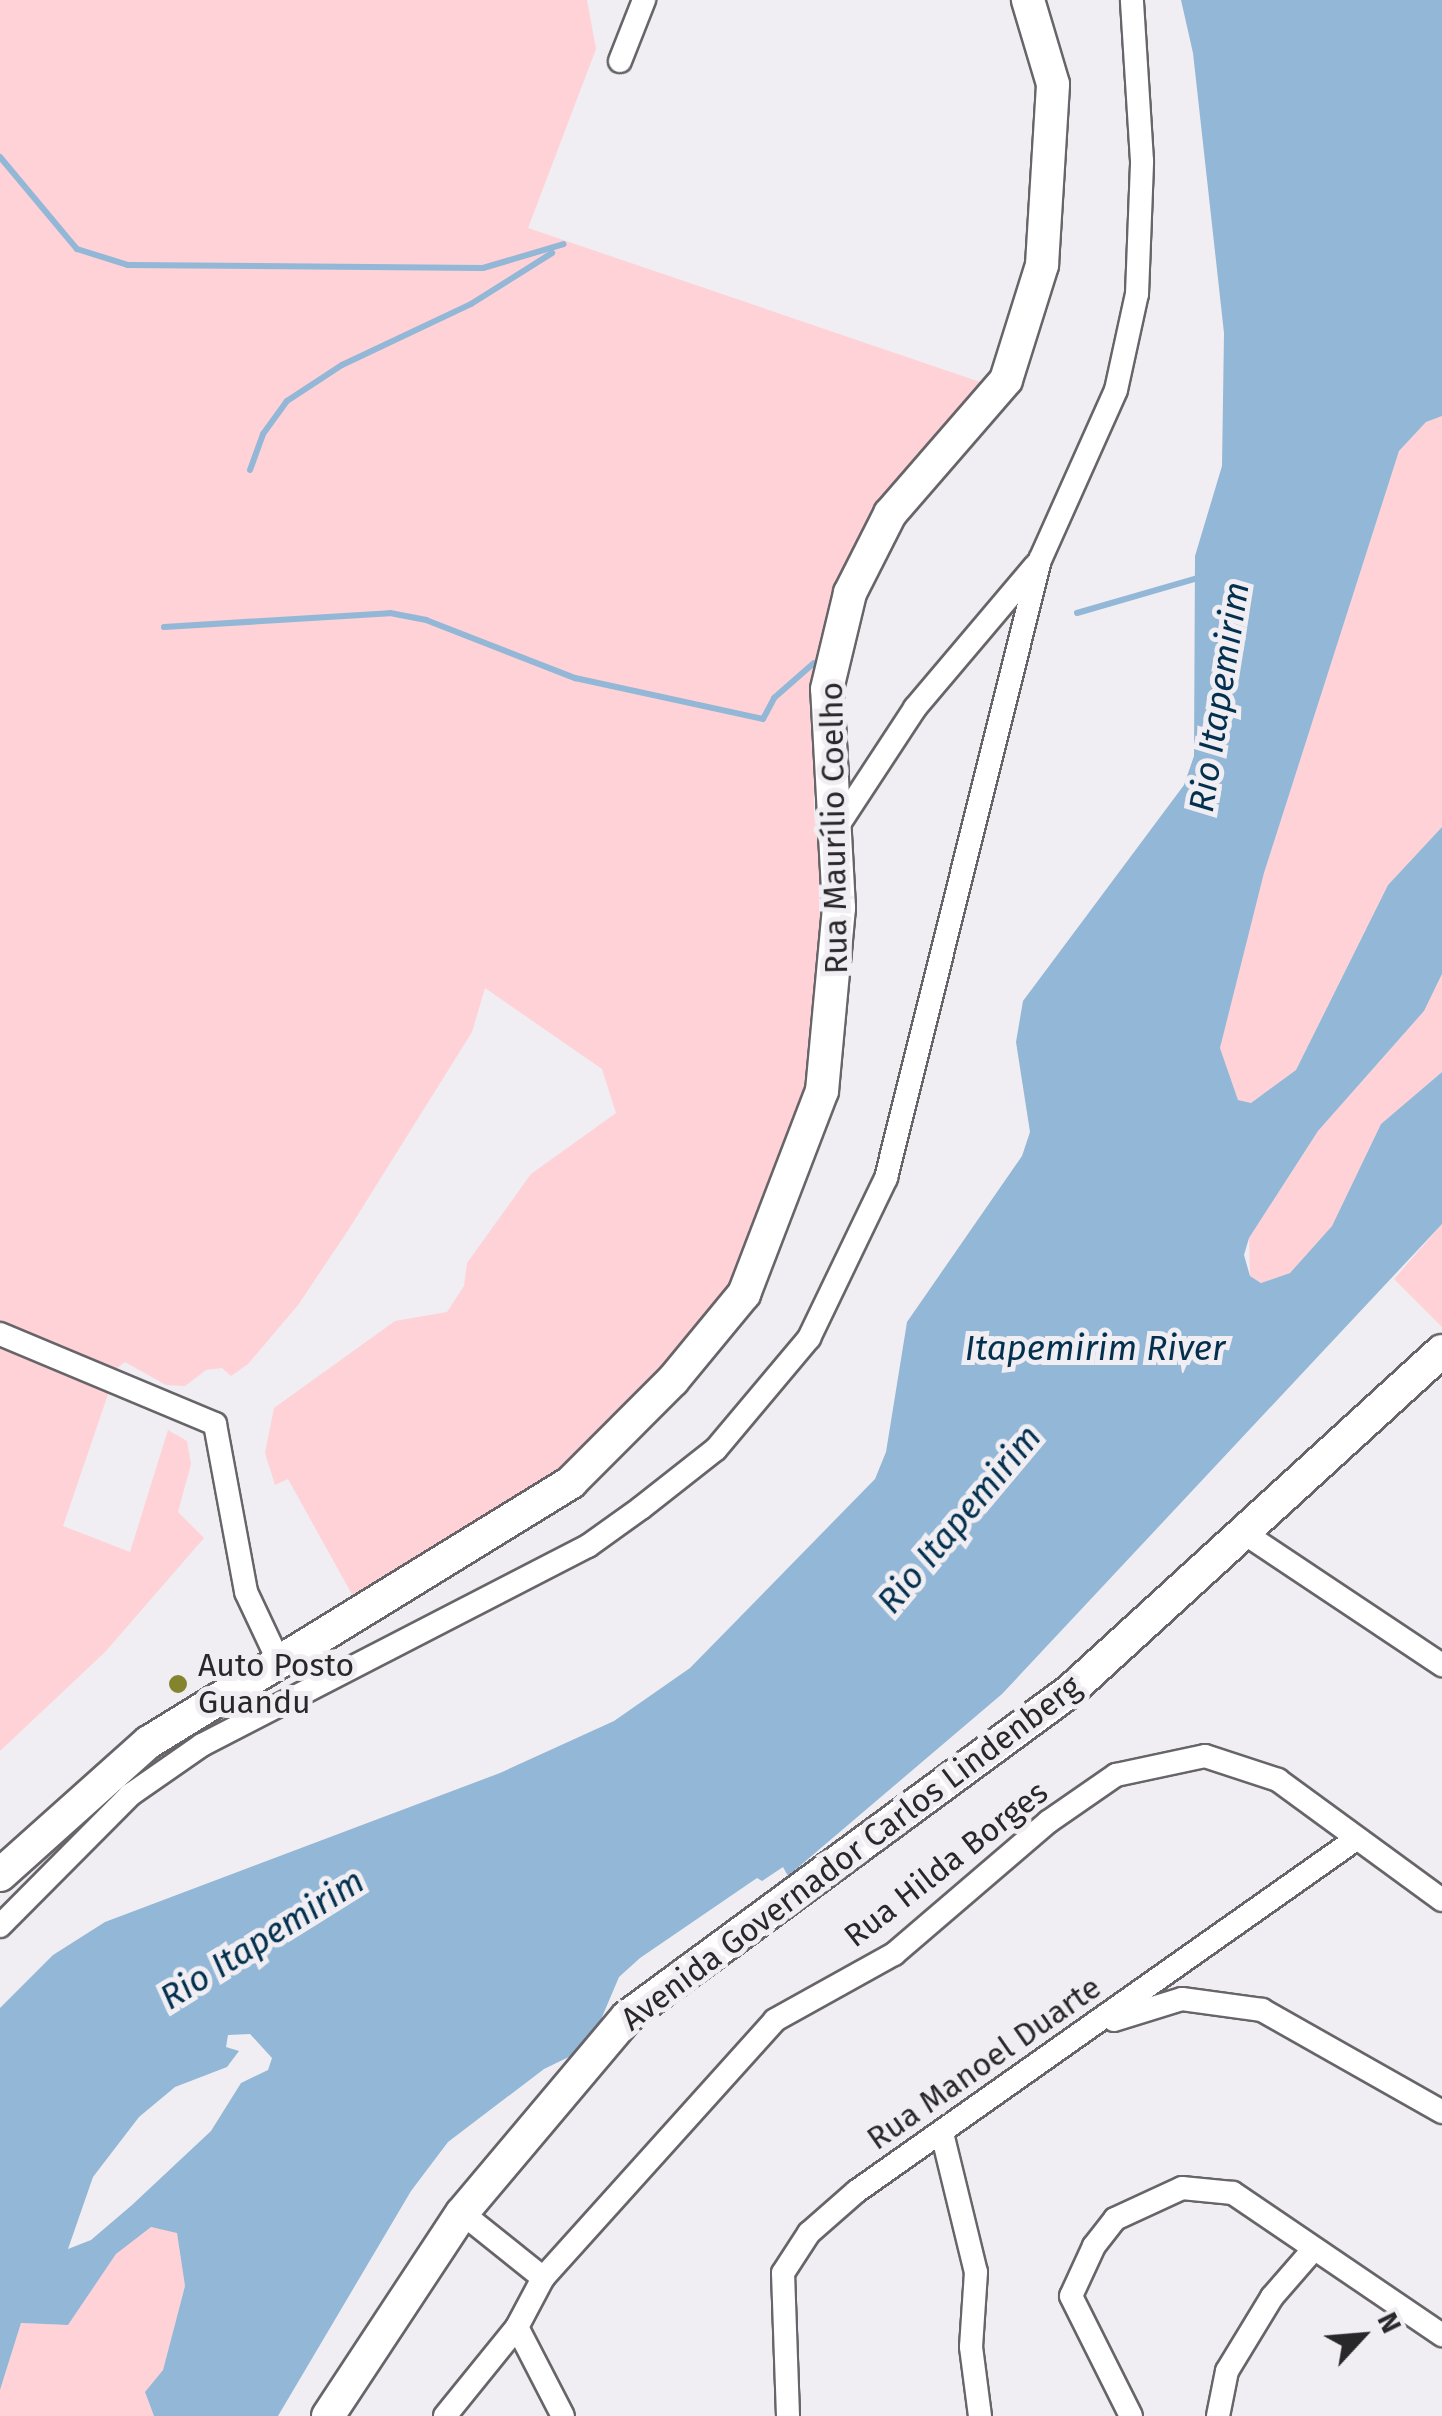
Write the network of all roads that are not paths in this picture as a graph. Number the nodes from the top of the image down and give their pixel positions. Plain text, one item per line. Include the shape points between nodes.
1 (644, 0) edge
2 (1028, 0) edge
3 (1132, 0) edge
4 (620, 60) dead end
5 (1040, 560) junction
6 (834, 830) junction
7 (0, 1334) edge
8 (1442, 1351) edge
9 (1241, 1531) junction
10 (277, 1658) junction
11 (1442, 1666) edge
12 (1356, 1840) junction
13 (0, 1875) edge
14 (1442, 1900) edge
15 (0, 1926) edge
16 (1096, 2026) junction
17 (1442, 2112) edge
18 (942, 2132) junction
19 (462, 2213) junction
20 (1312, 2251) junction
21 (543, 2278) junction
22 (518, 2327) junction
23 (1442, 2334) edge
24 (328, 2416) edge
25 (446, 2416) edge
26 (563, 2416) edge
27 (788, 2416) edge
28 (980, 2416) edge
29 (1131, 2416) edge
30 (1218, 2416) edge

1 - 4 street
2 - 6 main road, Rua Maurílio Coelho via 1052,84 1042,266 1006,380 890,514 850,593 828,688
3 - 5 street via 1142,160 1136,294 1116,390
5 - 6 street via 915,708
5 - 15 street via 886,1178 809,1338 716,1450 641,1508 588,1546 202,1746 130,1795
6 - 10 main road, Rua Maurílio Coelho via 836,986 822,1091 744,1294 673,1380 571,1482 512,1524
7 - 10 street via 214,1424 246,1592
8 - 9 main road, Avenida Governador Carlos Lindenberg
9 - 11 street
9 - 19 main road, Avenida Governador Carlos Lindenberg via 1070,1691 627,2017
10 - 13 main road, Rua Maurílio Coelho via 150,1742
12 - 14 street, Rua Hilda Borges
12 - 16 street, Rua Manoel Duarte
12 - 21 street, Rua Hilda Borges via 1278,1780 1206,1756 1116,1775 1048,1822 894,1954 776,2020
16 - 17 street via 1182,1999 1262,2010
16 - 18 street, Rua Manoel Duarte
18 - 27 street, Rua Manoel Duarte via 857,2191 810,2234 783,2273
18 - 28 street via 976,2272 971,2347
19 - 21 street
19 - 24 main road, Avenida Governador Carlos Lindenberg
20 - 23 street
20 - 29 street via 1233,2193 1182,2188 1115,2219 1071,2296
20 - 30 street via 1272,2297 1227,2371
21 - 22 street, Rua Hilda Borges
22 - 25 street, Rua Hilda Borges
22 - 26 street

